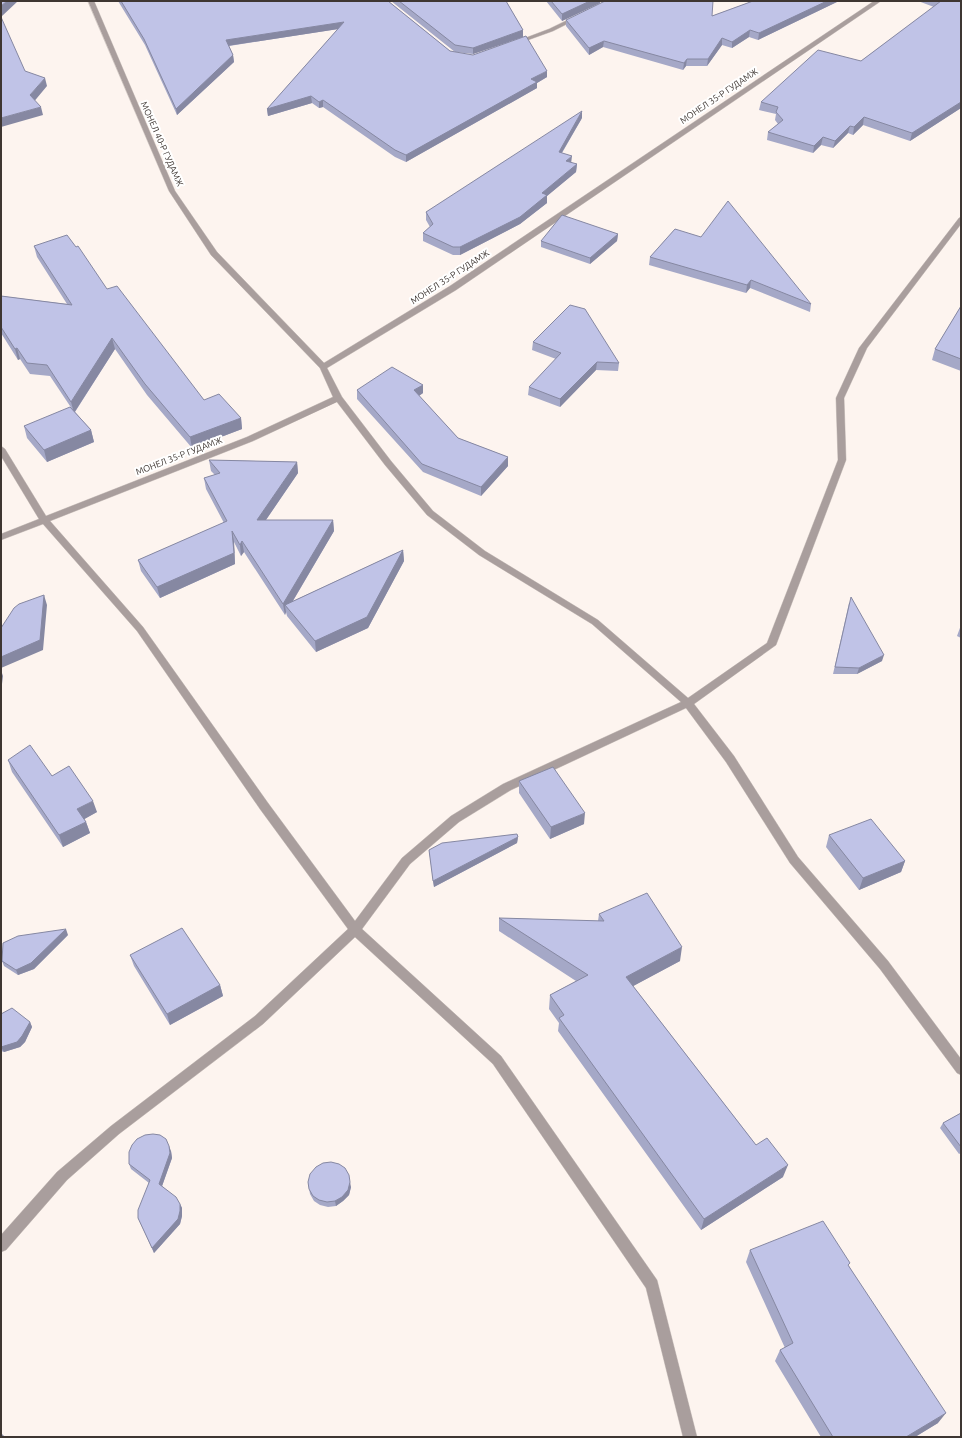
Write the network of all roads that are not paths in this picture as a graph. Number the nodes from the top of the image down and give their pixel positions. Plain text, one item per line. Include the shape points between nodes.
1 (91, 1) edge
2 (878, 1) edge
3 (584, 14) edge
4 (508, 45) edge
5 (961, 219) edge
6 (323, 367) junction
7 (338, 398) junction
8 (1, 449) edge
9 (44, 520) junction
10 (1, 537) edge
11 (688, 703) junction
12 (355, 930) junction
13 (961, 1069) edge
14 (1, 1245) edge
15 (690, 1437) edge

1 - 6 street, МОНЕЛ 40-Р ГУДАМЖ via 172,191 214,253
2 - 6 street, МОНЕЛ 35-Р ГУДАМЖ via 453,288
3 - 4 street via 551,30
5 - 11 street via 863,348 840,398 842,460 772,645
6 - 7 street
7 - 9 street, МОНЕЛ 35-Р ГУДАМЖ via 250,439
7 - 11 street via 430,513 482,553 595,622
8 - 9 street
9 - 10 street, МОНЕЛ 35-Р ГУДАМЖ
9 - 12 street via 140,629
11 - 12 street via 507,787 455,820 406,861
11 - 13 street via 730,758 794,860 884,965
12 - 14 street via 259,1020 115,1130 62,1176
12 - 15 street via 497,1060 652,1285

